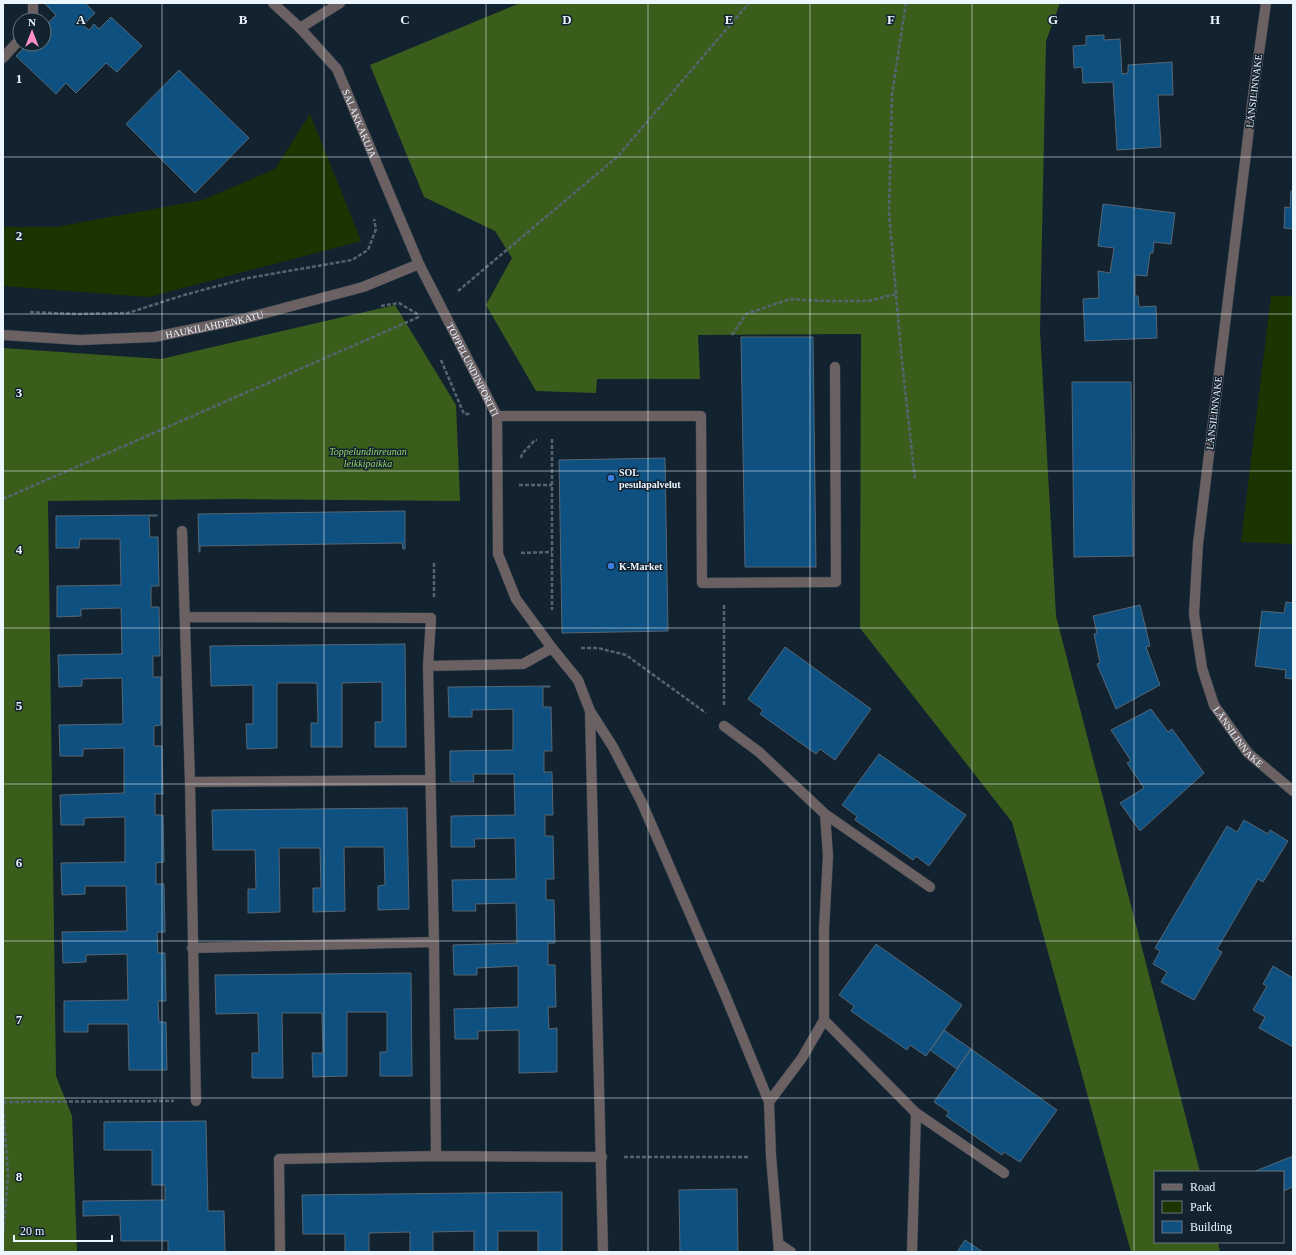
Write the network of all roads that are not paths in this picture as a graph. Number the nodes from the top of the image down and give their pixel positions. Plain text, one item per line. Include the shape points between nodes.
1 (273, 3) edge
2 (340, 3) edge
3 (1266, 3) edge
4 (300, 28) junction
5 (12, 48) edge
6 (3, 58) edge
7 (419, 264) junction
8 (3, 335) edge
9 (834, 367) dead end
10 (497, 416) junction
11 (182, 531) dead end
12 (186, 617) junction
13 (552, 648) junction
14 (428, 666) junction
15 (590, 711) junction
16 (724, 726) road end
17 (430, 780) junction
18 (190, 782) junction
19 (1293, 791) edge
20 (825, 814) junction
21 (930, 887) dead end
22 (434, 942) junction
23 (192, 948) junction
24 (824, 1020) junction
25 (196, 1101) road end
26 (768, 1102) junction
27 (916, 1113) junction
28 (436, 1156) junction
29 (602, 1158) junction
30 (1004, 1173) dead end
31 (779, 1248) edge
32 (280, 1252) edge
33 (604, 1252) edge
34 (791, 1252) edge
35 (912, 1252) edge

1 - 4 street, SALAKKAKUJA
2 - 4 street
3 - 19 street, LÄNSILINNAKE via 1198,544 1194,614 1202,668 1214,705 1248,754
4 - 7 street, SALAKKAKUJA via 337,69
5 - 6 street
7 - 8 street, HAUKILAHDENKATU via 356,289 243,319 154,337 80,340
7 - 10 street, TOPPELUNDINPORTTI
9 - 10 street via 836,582 702,583 701,416
10 - 13 street, TOPPELUNDINPORTTI via 498,554 516,598
11 - 12 street
12 - 14 street via 431,618
12 - 18 street
13 - 14 street via 523,664
13 - 15 street via 578,680
14 - 17 street
15 - 26 street via 613,747 642,803 726,996
15 - 29 street
16 - 20 street via 759,752
17 - 18 street
17 - 22 street
18 - 23 street
20 - 21 street
20 - 24 street via 828,856 824,929
22 - 23 street
22 - 28 street
23 - 25 street
24 - 26 street via 802,1058
24 - 27 street
26 - 31 street
27 - 30 street
27 - 35 street
28 - 29 street
28 - 32 street via 279,1159
29 - 33 street
31 - 34 street

